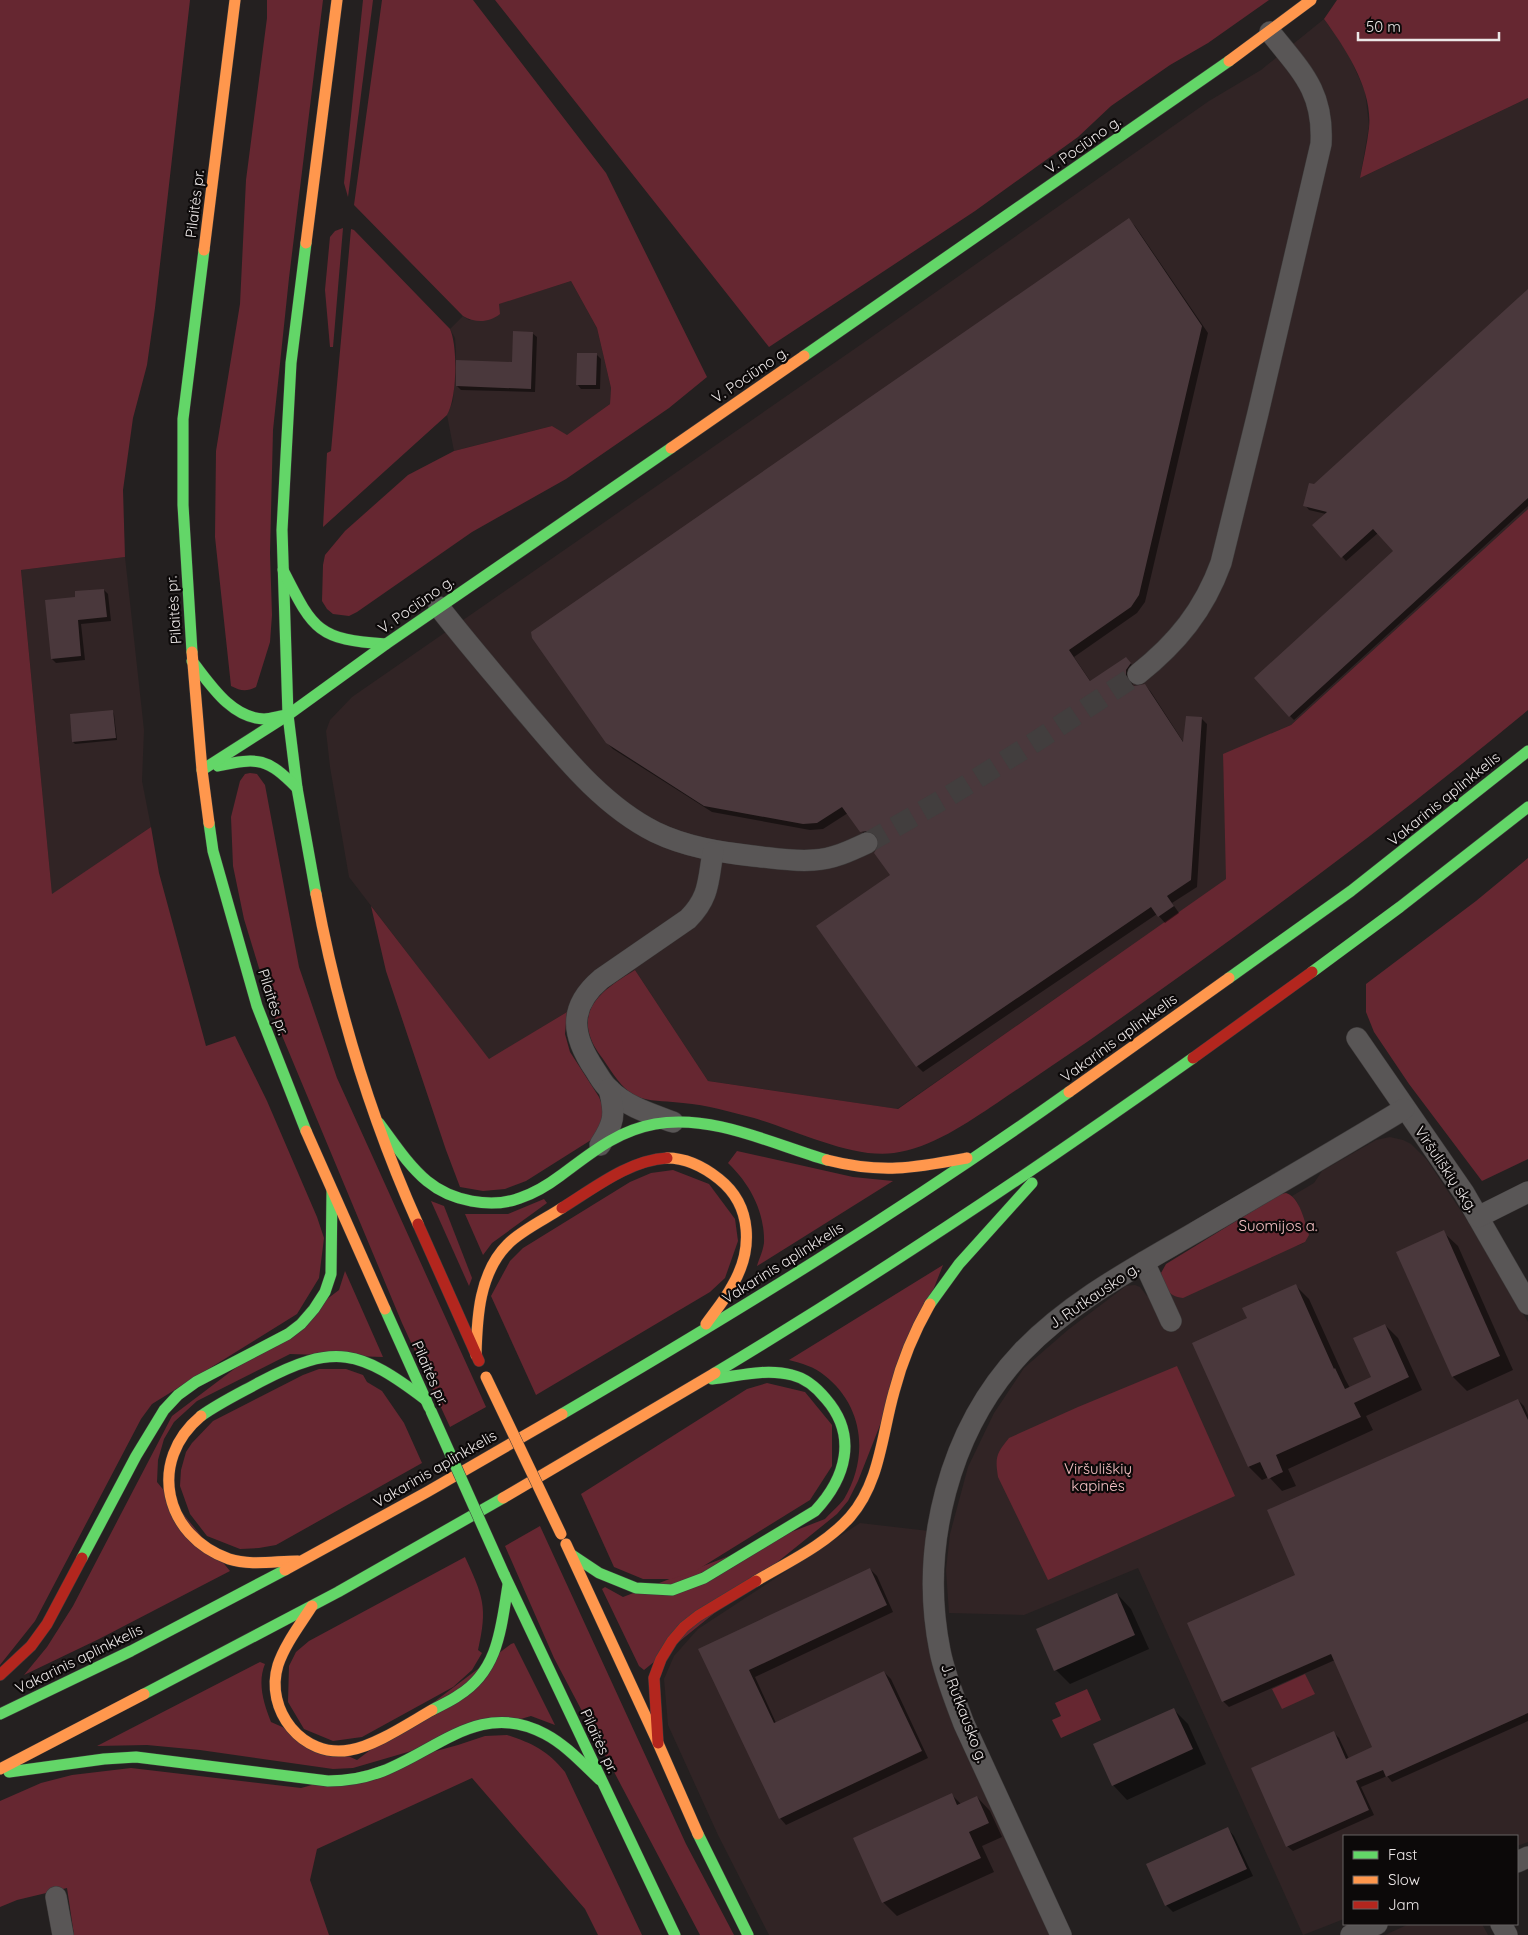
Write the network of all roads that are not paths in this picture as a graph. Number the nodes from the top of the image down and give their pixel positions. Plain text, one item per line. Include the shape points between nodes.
1 (234, 0) edge
2 (337, 0) edge
3 (1311, 0) edge
4 (1270, 32) junction
5 (283, 570) junction
6 (440, 606) junction
7 (386, 644) junction
8 (192, 661) junction
9 (1138, 674) tunnel mouth
10 (288, 715) junction
11 (1528, 751) edge
12 (202, 770) junction
13 (297, 788) junction
14 (1528, 807) edge
15 (867, 843) tunnel mouth
16 (713, 852) junction
17 (1357, 1038) dead end
18 (609, 1089) junction
19 (1404, 1109) junction
20 (674, 1122) junction
21 (379, 1123) junction
22 (600, 1146) junction
23 (1057, 1154) junction
24 (979, 1156) junction
25 (332, 1191) junction
26 (1528, 1192) edge
27 (1478, 1217) junction
28 (1144, 1262) junction
29 (1528, 1304) edge
30 (1171, 1321) dead end
31 (699, 1334) junction
32 (476, 1356) junction
33 (706, 1379) junction
34 (428, 1406) junction
35 (572, 1556) junction
36 (302, 1561) junction
37 (506, 1579) junction
38 (313, 1606) junction
39 (0, 1675) edge
40 (0, 1714) edge
41 (658, 1743) junction
42 (0, 1769) edge
43 (0, 1773) edge
44 (600, 1780) junction
45 (56, 1897) dead end
46 (1375, 1925) edge
47 (63, 1935) edge
48 (674, 1935) edge
49 (748, 1935) edge
50 (1061, 1935) edge
51 (1351, 1935) edge

1 - 8 main road, Pilaitės pr. via 184,419 183,505
2 - 5 main road via 291,363 282,530
3 - 4 main road, V. Pociūno g.
4 - 6 main road, V. Pociūno g.
4 - 9 street via 1310,84 1322,125 1321,144 1221,563 1195,616 1166,650
5 - 7 main road via 314,624 324,632 361,643
5 - 10 main road
6 - 7 main road, V. Pociūno g.
6 - 16 street via 545,734 603,795 653,831
7 - 10 main road, V. Pociūno g.
8 - 10 main road via 224,700 241,713 263,719
8 - 12 main road, Pilaitės pr.
10 - 12 main road, V. Pociūno g.
10 - 13 main road
11 - 24 main road, Vakarinis aplinkkelis via 1358,886
12 - 13 main road via 244,760 262,761 277,768
12 - 25 main road, Pilaitės pr. via 213,851 257,1006
13 - 21 main road via 316,900 343,1014
14 - 23 main road via 1316,971
15 - 16 street via 842,854 814,860
16 - 18 street via 705,897 697,910 601,979 582,1001 576,1016 579,1043
17 - 19 street, Viršuliškių skg.
18 - 20 street via 636,1107
18 - 22 street via 613,1118
19 - 27 street, Viršuliškių skg.
19 - 28 street, J. Rutkausko g.
20 - 22 main road via 630,1130
20 - 24 main road via 734,1131 863,1168 908,1169
21 - 22 main road via 430,1184 452,1197 486,1202 507,1202 527,1195
21 - 32 main road via 393,1169
23 - 33 main road via 884,1268
23 - 41 main road via 960,1263 922,1317 903,1357 874,1470 859,1506 829,1537 698,1616 672,1641 654,1678
24 - 31 main road, Vakarinis aplinkkelis
25 - 34 main road, Pilaitės pr.
25 - 39 main road via 331,1274 325,1292 301,1324 288,1334 196,1382 178,1394 164,1410 136,1456 47,1624 31,1646
26 - 27 street
27 - 29 street, Viršuliškių skg.
28 - 30 street
28 - 50 street, J. Rutkausko g. via 1066,1312 1000,1378 983,1404 956,1460 937,1530 934,1604 940,1651 951,1688 964,1724
31 - 32 main road via 736,1280 748,1245 746,1217 736,1197 717,1177 682,1159 660,1159 616,1175 508,1243 496,1258 482,1288
31 - 36 main road, Vakarinis aplinkkelis
32 - 35 main road, bridge
33 - 35 main road via 771,1372 794,1375 814,1386 829,1400 839,1416 845,1453 842,1472 827,1500 815,1511 704,1578 672,1590 636,1588 599,1573
33 - 38 main road
34 - 36 main road via 391,1374 361,1360 323,1356 280,1372 214,1407 185,1431 170,1464 168,1484 171,1501 188,1533 202,1546 229,1558
34 - 37 main road, Pilaitės pr., bridge
35 - 41 main road
36 - 40 main road, Vakarinis aplinkkelis via 131,1651
37 - 38 main road via 497,1648 474,1684 460,1695 351,1751 335,1752 310,1744 295,1734 278,1707 276,1673 282,1656
37 - 44 main road, Pilaitės pr.
38 - 42 main road
41 - 49 main road via 703,1846
43 - 44 main road via 136,1757 345,1781 385,1770 475,1724 494,1722 526,1725 542,1733 558,1742
44 - 48 main road, Pilaitės pr.
45 - 47 street
46 - 51 street

